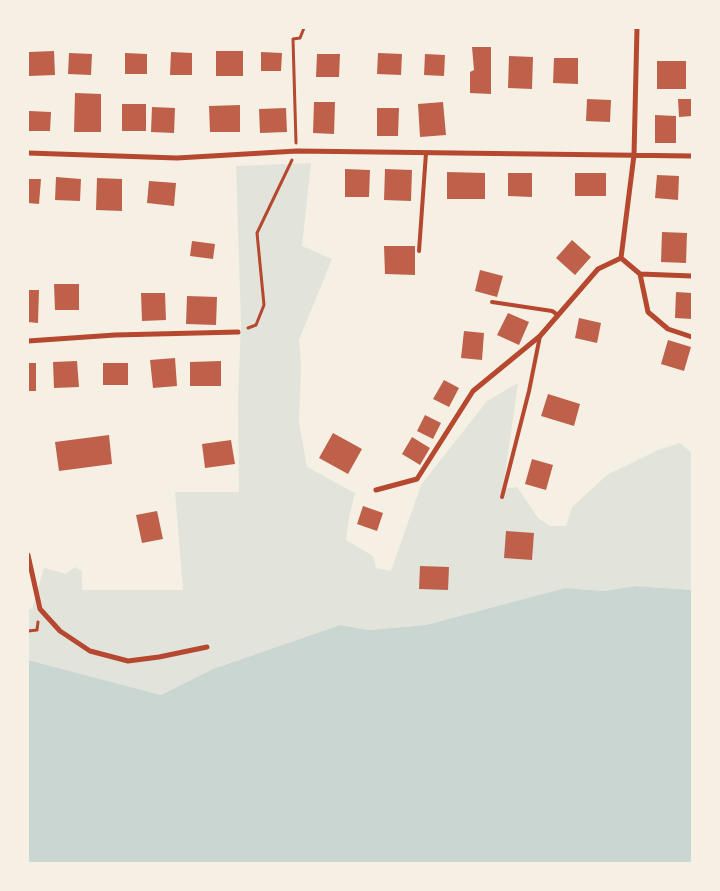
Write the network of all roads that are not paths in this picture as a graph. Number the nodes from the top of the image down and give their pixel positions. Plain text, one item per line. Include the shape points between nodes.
1 (637, 28) edge
2 (426, 152) junction
3 (28, 153) edge
4 (634, 155) junction
5 (692, 156) edge
6 (418, 251) dead end
7 (621, 258) junction
8 (640, 274) junction
9 (692, 276) edge
10 (492, 302) dead end
11 (558, 315) junction
12 (238, 332) road end
13 (540, 336) junction
14 (692, 336) edge
15 (28, 341) edge
16 (376, 490) dead end
17 (502, 497) dead end
18 (28, 555) edge
19 (207, 647) dead end

1 - 4 street
2 - 3 street via 297,151 177,158
2 - 4 street
2 - 6 lane
4 - 5 street
4 - 7 street
7 - 8 street
7 - 11 street via 598,270
8 - 9 street
8 - 14 street via 648,312 668,329
10 - 11 lane via 552,311
11 - 13 street
12 - 15 street
13 - 16 street via 473,391 417,479
13 - 17 lane
18 - 19 street via 40,609 60,631 90,651 128,661

